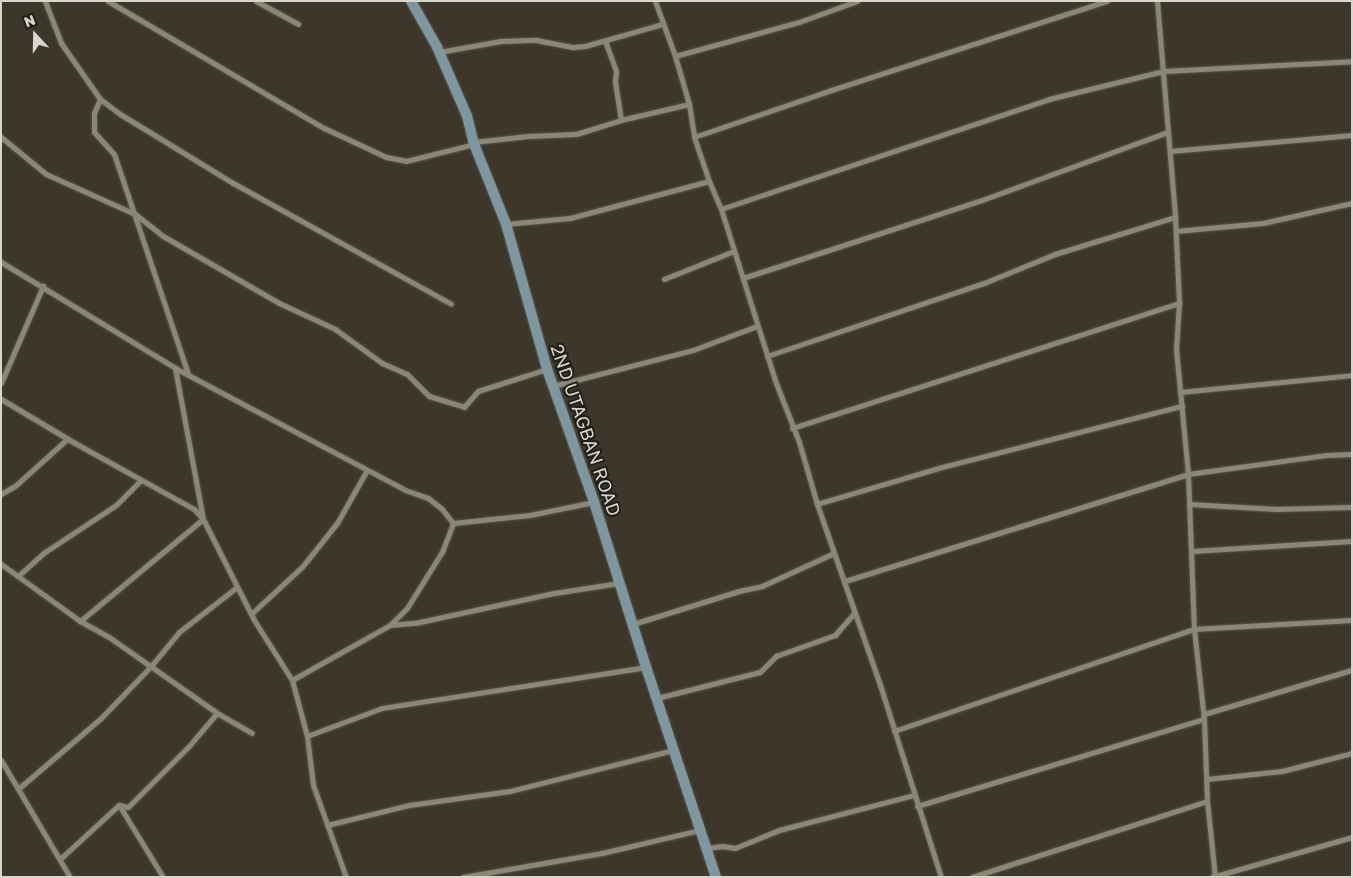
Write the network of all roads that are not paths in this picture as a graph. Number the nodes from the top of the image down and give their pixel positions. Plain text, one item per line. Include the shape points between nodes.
1 (45, 1) edge
2 (108, 1) edge
3 (256, 1) edge
4 (411, 1) edge
5 (655, 1) edge
6 (857, 1) edge
7 (1107, 1) edge
8 (1157, 1) edge
9 (298, 24) dead end
10 (662, 24) junction
11 (605, 41) junction
12 (439, 52) junction
13 (675, 56) junction
14 (1352, 61) edge
15 (1164, 71) junction
16 (100, 99) junction
17 (689, 104) junction
18 (621, 120) junction
19 (1168, 132) junction
20 (1352, 135) edge
21 (694, 136) junction
22 (1, 137) edge
23 (474, 143) junction
24 (1170, 151) junction
25 (709, 182) junction
26 (1352, 203) edge
27 (722, 209) junction
28 (135, 214) junction
29 (1175, 217) junction
30 (506, 224) junction
31 (1176, 231) junction
32 (734, 251) junction
33 (1, 262) edge
34 (743, 278) junction
35 (664, 279) dead end
36 (43, 286) junction
37 (451, 304) dead end
38 (1179, 304) junction
39 (757, 326) junction
40 (767, 356) junction
41 (175, 368) junction
42 (546, 369) junction
43 (188, 375) junction
44 (1352, 375) edge
45 (1, 383) edge
46 (552, 386) junction
47 (1180, 392) junction
48 (1, 399) edge
49 (1182, 406) junction
50 (792, 428) junction
51 (67, 439) junction
52 (1352, 454) edge
53 (367, 470) junction
54 (1188, 474) junction
55 (141, 480) junction
56 (1, 494) edge
57 (594, 502) junction
58 (817, 504) junction
59 (1190, 504) junction
60 (1352, 507) edge
61 (203, 518) junction
62 (453, 524) junction
63 (1352, 541) edge
64 (1192, 551) junction
65 (834, 553) junction
66 (1, 564) edge
67 (18, 576) junction
68 (845, 581) junction
69 (619, 583) junction
70 (237, 587) junction
71 (855, 612) junction
72 (251, 614) junction
73 (1352, 620) edge
74 (80, 621) junction
75 (632, 624) junction
76 (390, 625) junction
77 (1194, 629) junction
78 (151, 666) junction
79 (646, 667) junction
80 (1352, 670) edge
81 (292, 680) junction
82 (656, 698) junction
83 (217, 713) junction
84 (1204, 716) junction
85 (894, 731) junction
86 (252, 733) dead end
87 (307, 736) junction
88 (673, 750) junction
89 (1352, 753) edge
90 (1, 760) edge
91 (1207, 779) junction
92 (18, 789) junction
93 (914, 795) junction
94 (1207, 801) junction
95 (119, 805) junction
96 (917, 806) junction
97 (327, 825) junction
98 (700, 830) junction
99 (1352, 837) edge
100 (706, 848) junction
101 (60, 859) junction
102 (1213, 876) edge
103 (70, 877) edge
104 (163, 877) edge
105 (346, 877) edge
106 (463, 877) edge
107 (716, 877) edge
108 (942, 877) edge
109 (972, 877) edge

1 - 16 street via 61,43
2 - 23 street via 324,128 386,157 406,161
3 - 9 street
4 - 12 street, 2ND UTAGBAN ROAD
5 - 10 street
6 - 13 street via 799,22
7 - 21 street
8 - 15 street
10 - 11 street
10 - 13 street
11 - 12 street via 573,47 536,40 501,41
11 - 18 street via 616,71
12 - 23 street, 2ND UTAGBAN ROAD via 467,116
13 - 17 street
14 - 15 street
15 - 19 street
15 - 27 street via 1049,99
16 - 28 street via 94,113 94,132 114,154
16 - 37 street via 233,183
17 - 18 street
17 - 21 street
18 - 23 street via 576,134
19 - 24 street
19 - 34 street via 991,197
20 - 24 street
21 - 25 street
22 - 28 street via 46,174
23 - 30 street, 2ND UTAGBAN ROAD
24 - 29 street
25 - 27 street
25 - 30 street via 570,218
26 - 31 street via 1263,223
27 - 32 street
28 - 42 street via 163,236 279,303 335,329 382,362 407,374 429,396 464,407 478,391
28 - 43 street
29 - 31 street
29 - 40 street via 1055,254 984,283
30 - 42 street, 2ND UTAGBAN ROAD
31 - 38 street
32 - 34 street
32 - 35 street
33 - 36 street
34 - 39 street
36 - 41 street
36 - 45 street
38 - 47 street via 1176,349
38 - 50 street
39 - 40 street
39 - 46 street via 693,350
40 - 50 street
41 - 43 street
41 - 61 street
42 - 46 street, 2ND UTAGBAN ROAD
43 - 53 street
44 - 47 street
46 - 57 street, 2ND UTAGBAN ROAD
47 - 49 street
48 - 51 street
49 - 54 street
49 - 58 street via 942,466
50 - 58 street
51 - 55 street
51 - 56 street via 15,486
52 - 54 street
53 - 62 street via 428,498
53 - 72 street via 326,538 302,567
54 - 59 street
54 - 68 street
55 - 61 street
55 - 67 street via 116,505 45,552
57 - 62 street via 530,515
57 - 69 street, 2ND UTAGBAN ROAD
58 - 65 street
59 - 60 street via 1276,509
59 - 64 street
61 - 70 street
61 - 74 street
62 - 76 street via 442,552 407,608
63 - 64 street
64 - 77 street
65 - 68 street
65 - 75 street via 762,586 739,590
66 - 67 street
67 - 74 street
68 - 71 street
69 - 75 street, 2ND UTAGBAN ROAD
69 - 76 street via 554,593 415,623
70 - 72 street
70 - 78 street via 179,632
71 - 82 street via 835,635 776,656 760,672
71 - 85 street
72 - 81 street
73 - 77 street
74 - 78 street
75 - 79 street, 2ND UTAGBAN ROAD
76 - 81 street
77 - 84 street
77 - 85 street
78 - 83 street
78 - 92 street via 101,718
79 - 82 street, 2ND UTAGBAN ROAD
79 - 87 street via 382,708
80 - 84 street
81 - 87 street
82 - 88 street, 2ND UTAGBAN ROAD
83 - 86 street
83 - 95 street via 128,807
84 - 91 street
84 - 96 street
85 - 93 street
87 - 97 street via 313,786
88 - 97 street via 510,791 409,805
88 - 98 street, 2ND UTAGBAN ROAD
89 - 91 street via 1282,770
90 - 92 street
91 - 94 street
92 - 101 street
93 - 96 street
93 - 100 street via 779,830 735,848
94 - 102 street
94 - 109 street
95 - 101 street
95 - 104 street
96 - 108 street
97 - 105 street
98 - 100 street, 2ND UTAGBAN ROAD
98 - 106 street via 602,853
99 - 102 street
100 - 107 street, 2ND UTAGBAN ROAD
101 - 103 street

